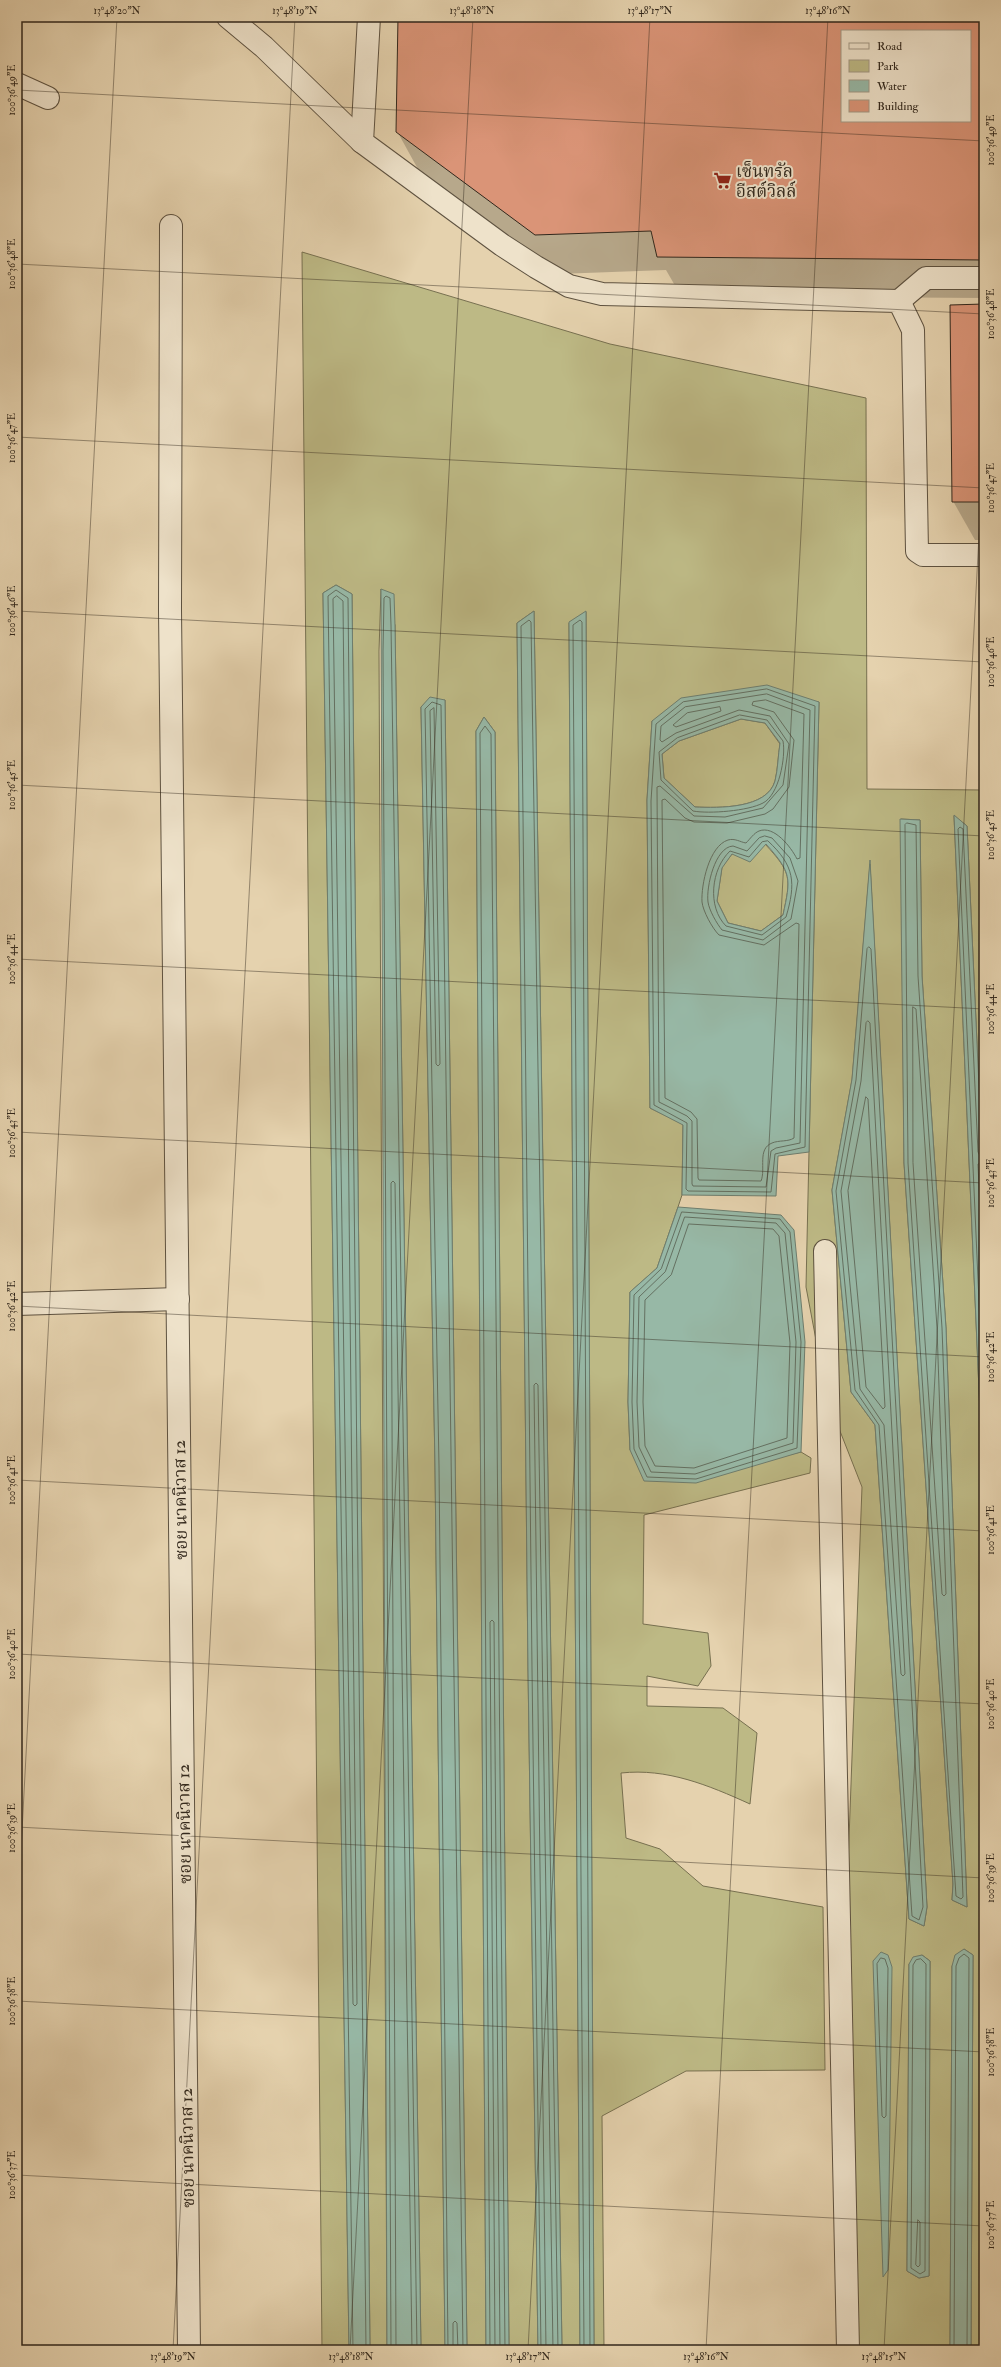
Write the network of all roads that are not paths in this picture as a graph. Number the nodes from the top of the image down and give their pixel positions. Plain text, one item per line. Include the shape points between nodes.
1 (228, 17) edge
2 (369, 17) edge
3 (17, 84) edge
4 (48, 98) dead end
5 (362, 142) junction
6 (171, 226) dead end
7 (984, 278) edge
8 (899, 301) junction
9 (984, 555) edge
10 (825, 1251) dead end
11 (178, 1299) junction
12 (17, 1304) edge
13 (189, 2350) edge
14 (848, 2350) edge

1 - 5 street via 264,47
2 - 5 street
3 - 4 street
5 - 8 street via 502,245 569,286 602,294
6 - 11 street, ซอย นาคนิวาส 12 via 170,610
7 - 8 street via 926,278
8 - 9 street via 913,330 917,551 923,555
10 - 14 street
11 - 12 street
11 - 13 street, ซอย นาคนิวาส 12

